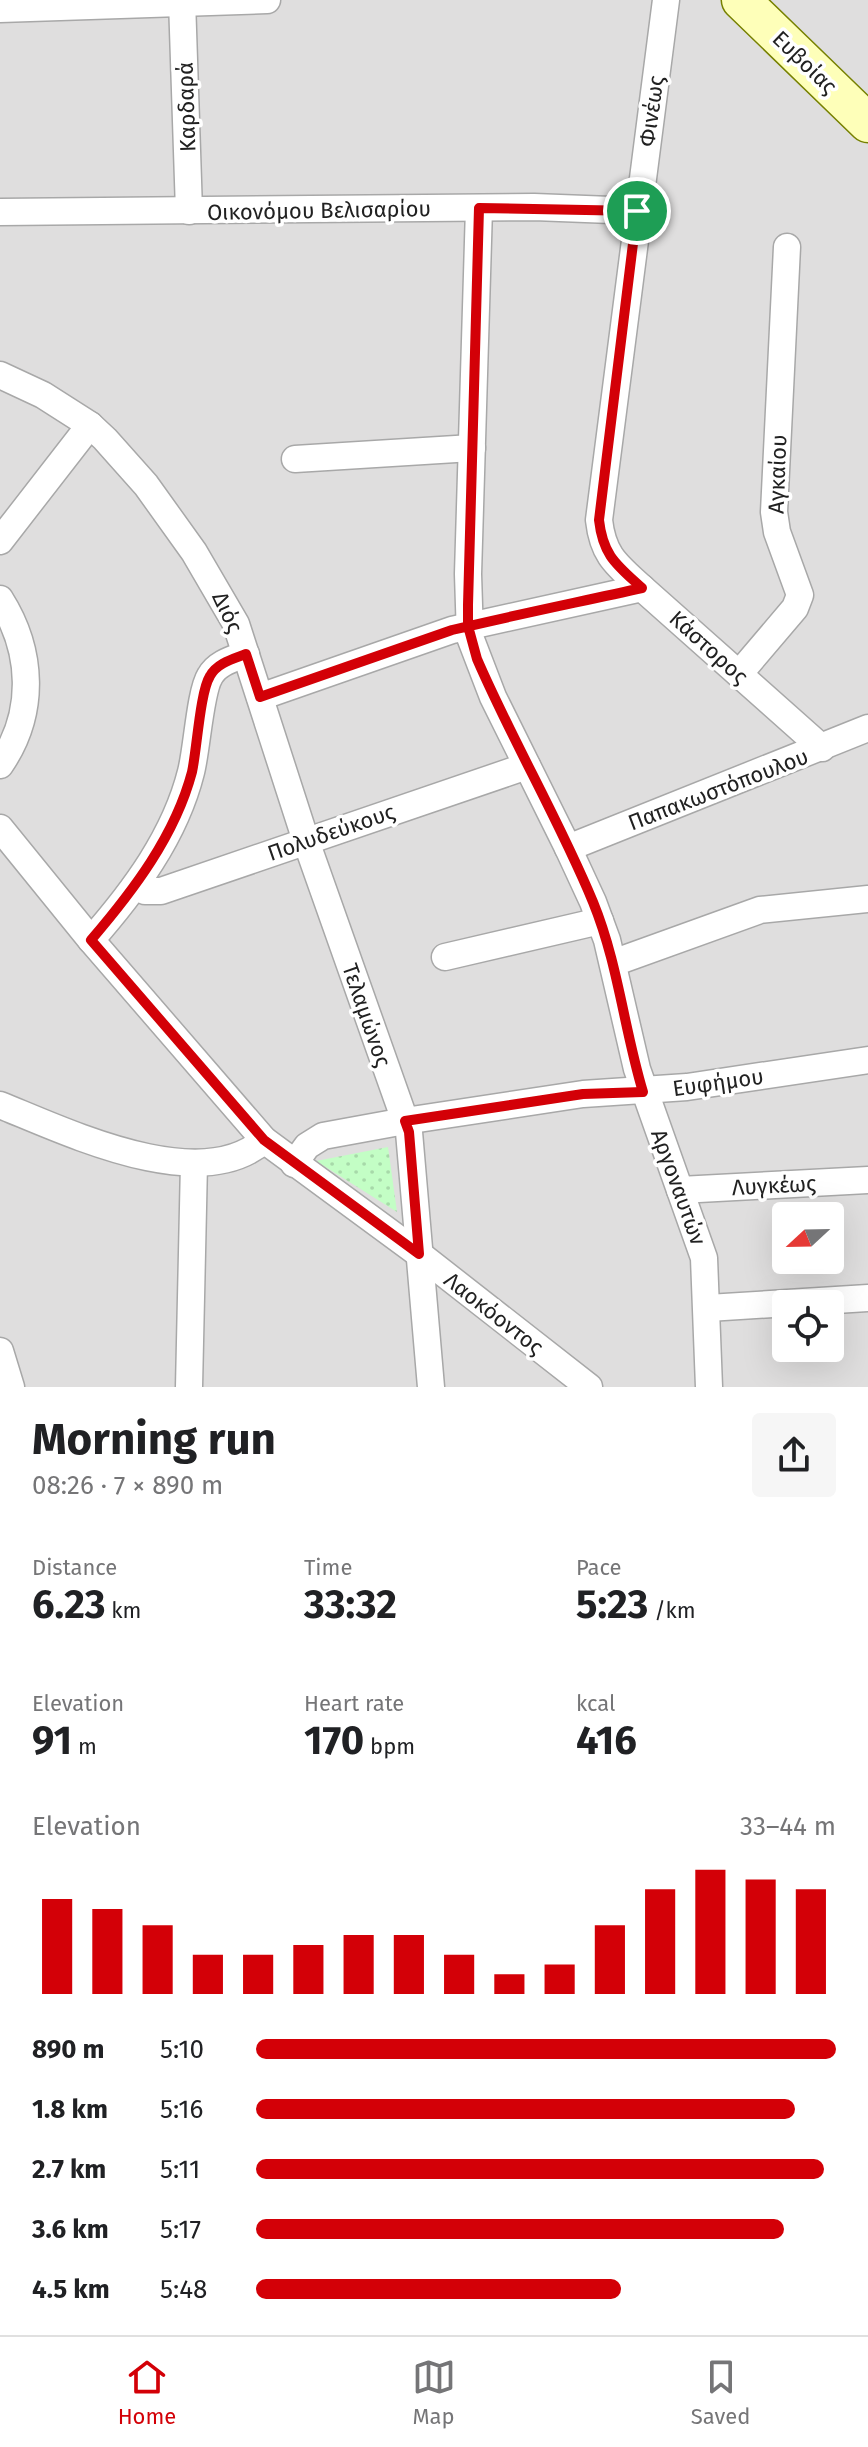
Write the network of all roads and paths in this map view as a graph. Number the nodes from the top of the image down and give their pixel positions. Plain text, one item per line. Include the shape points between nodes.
1 (267, 0) edge
2 (666, 0) edge
3 (741, 0) edge
4 (182, 2) edge
5 (0, 9) edge
6 (868, 123) edge
7 (479, 208) junction
8 (189, 211) junction
9 (637, 211) junction
10 (0, 212) edge
11 (787, 247) dead end
12 (0, 375) edge
13 (90, 425) junction
14 (472, 448) junction
15 (295, 459) dead end
16 (0, 541) edge
17 (642, 588) junction
18 (0, 599) edge
19 (468, 626) junction
20 (246, 654) junction
21 (739, 674) junction
22 (260, 697) junction
23 (868, 728) edge
24 (822, 748) junction
25 (0, 765) edge
26 (527, 766) junction
27 (0, 828) edge
28 (306, 841) junction
29 (568, 848) junction
30 (135, 886) junction
31 (868, 899) edge
32 (600, 921) junction
33 (91, 940) junction
34 (445, 957) dead end
35 (613, 963) junction
36 (868, 1060) edge
37 (643, 1092) junction
38 (0, 1105) edge
39 (405, 1121) junction
40 (264, 1140) junction
41 (194, 1163) junction
42 (294, 1164) junction
43 (868, 1180) edge
44 (680, 1190) junction
45 (419, 1254) junction
46 (868, 1298) edge
47 (708, 1308) junction
48 (0, 1351) edge
49 (11, 1387) edge
50 (189, 1387) edge
51 (431, 1387) edge
52 (589, 1387) edge
53 (709, 1387) edge

1 - 4 street
2 - 9 street, Φινέως
3 - 6 main road, Ευβοίας
4 - 5 street
4 - 8 street, Καρδαρά
7 - 8 street, Οικονόμου Βελισαρίου
7 - 9 street, Οικονόμου Βελισαρίου
7 - 14 street, Αργοναυτών
8 - 10 street, Οικονόμου Βελισαρίου
9 - 17 street, Φινέως via 599,520 612,561
11 - 21 street, Αγκαίου via 774,512 800,595
12 - 13 street, Διός
13 - 16 street
13 - 20 street, Διός via 132,468 194,552 228,608
14 - 15 street
14 - 19 street, Αργοναυτών
17 - 19 street
17 - 21 street, Κάστορος
18 - 25 street via 22,643 27,671 20,726
19 - 22 street
19 - 26 street, Αργοναυτών via 477,659
20 - 22 street, Τελαμώνος
20 - 30 street, Διός via 221,664 210,676 183,799
21 - 24 street, Κάστορος
22 - 28 street, Τελαμώνος
23 - 24 street, Παπακωστόπουλου
24 - 29 street, Παπακωστόπουλου
26 - 28 street, Πολυδεύκους
26 - 29 street, Αργοναυτών
27 - 33 street, Λαοκόοντος
28 - 30 street, Πολυδεύκους via 161,891
28 - 39 street, Τελαμώνος
29 - 32 street, Αργοναυτών
30 - 33 street, Διός
31 - 35 street via 760,910
32 - 34 street
32 - 35 street, Αργοναυτών
33 - 40 street, Λαοκόοντος
35 - 37 street, Αργοναυτών
36 - 37 street, Ευφήμου
37 - 39 street, Ευφήμου via 583,1094
37 - 44 street, Αργοναυτών
38 - 41 street via 133,1154
39 - 42 street, Ευφήμου via 323,1136
39 - 45 street, Τελαμώνος
40 - 41 street via 236,1157
40 - 42 street, Λαοκόοντος
41 - 50 street
42 - 45 street, Λαοκόοντος
43 - 44 street, Λυγκέως
44 - 47 street, Αργοναυτών via 704,1258
45 - 51 street, Τελαμώνος
45 - 52 street, Λαοκόοντος
46 - 47 street
47 - 53 street, Αργοναυτών
48 - 49 street

